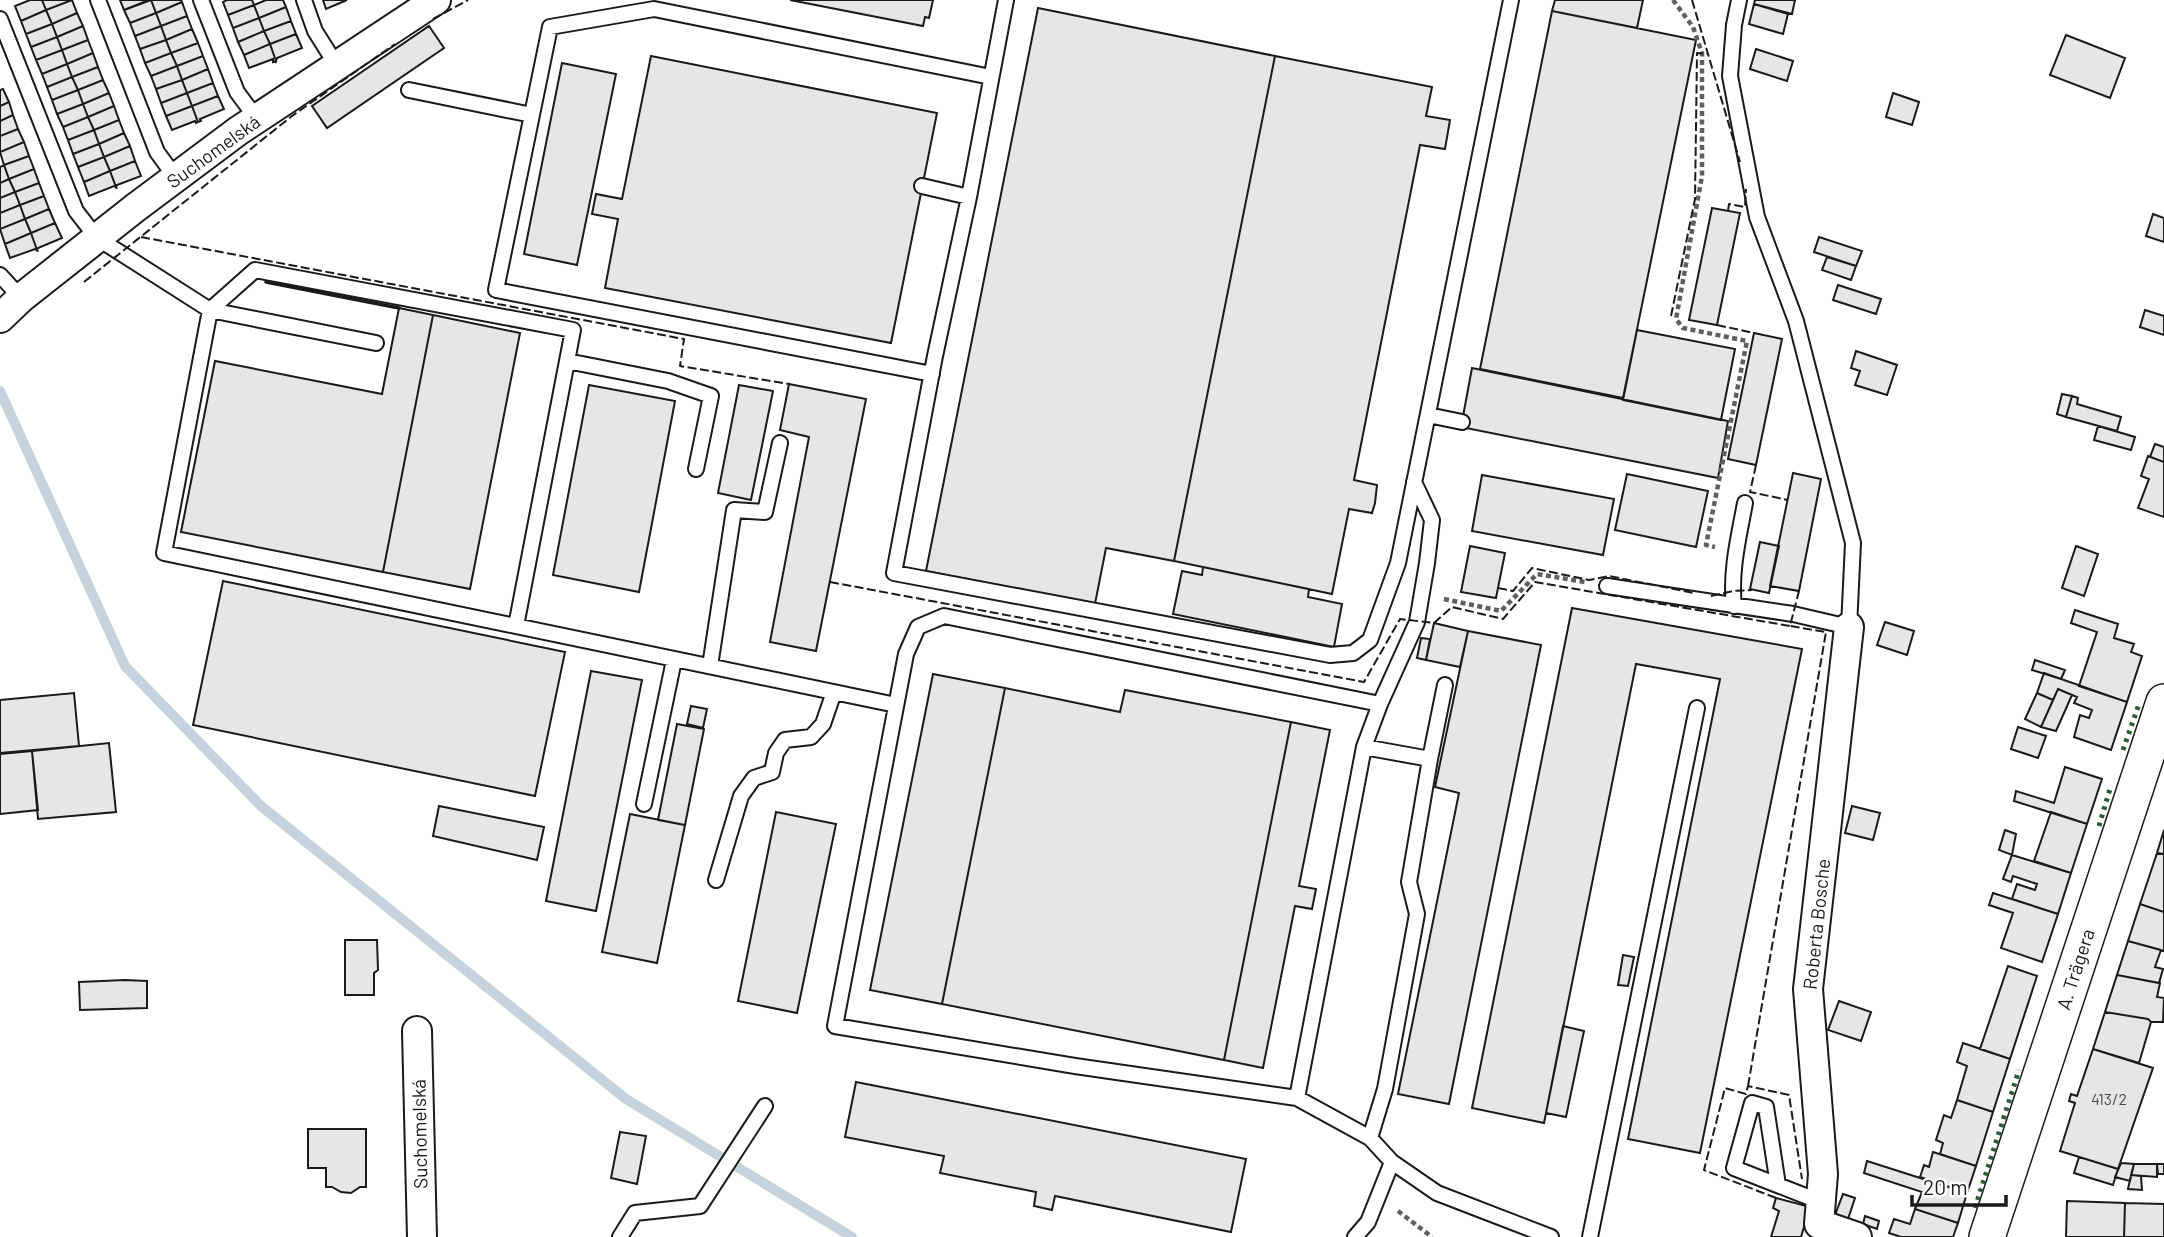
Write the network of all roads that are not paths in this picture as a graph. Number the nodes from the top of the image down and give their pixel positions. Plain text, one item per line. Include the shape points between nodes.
1 (98, 0) edge
2 (201, 0) edge
3 (304, 0) edge
4 (1006, 0) edge
5 (1511, 0) edge
6 (1739, 0) edge
7 (422, 4) edge
8 (0, 19) edge
9 (337, 65) junction
10 (991, 77) junction
11 (409, 90) dead end
12 (532, 115) junction
13 (257, 119) junction
14 (176, 178) junction
15 (922, 186) dead end
16 (969, 197) junction
17 (97, 239) junction
18 (0, 275) edge
19 (21, 298) junction
20 (211, 310) junction
21 (0, 318) edge
22 (376, 343) dead end
23 (567, 361) junction
24 (932, 374) junction
25 (1428, 415) junction
26 (1462, 422) dead end
27 (780, 443) dead end
28 (696, 469) dead end
29 (1414, 482) junction
30 (1745, 503) dead end
31 (1607, 586) road end
32 (1734, 606) junction
33 (516, 626) junction
34 (1849, 627) junction
35 (674, 660) junction
36 (710, 666) junction
37 (1446, 685) dead end
38 (834, 692) junction
39 (2164, 702) edge
40 (1380, 704) junction
41 (896, 705) junction
42 (1697, 708) dead end
43 (1364, 747) junction
44 (1430, 760) junction
45 (644, 804) dead end
46 (716, 880) dead end
47 (417, 1031) dead end
48 (1297, 1098) junction
49 (765, 1106) dead end
50 (1370, 1138) junction
51 (1392, 1161) junction
52 (1778, 1185) junction
53 (1818, 1221) edge
54 (422, 1237) edge
55 (620, 1237) edge
56 (1355, 1237) edge
57 (1551, 1237) edge
58 (1590, 1237) edge
59 (1857, 1237) edge
60 (1987, 1237) edge

1 - 14 lane via 157,152
2 - 13 lane via 237,92
3 - 9 lane via 315,30
4 - 10 lane
5 - 25 lane
6 - 34 lane via 1730,76 1757,216 1796,321 1853,543
7 - 9 street, Suchomelská
8 - 17 lane via 76,211
9 - 13 street, Suchomelská
10 - 12 lane via 654,9 550,27
10 - 16 lane
11 - 12 lane
12 - 24 lane via 496,290
13 - 14 street, Suchomelská
14 - 17 street, Suchomelská
15 - 16 lane
16 - 24 lane
17 - 19 street, Suchomelská
17 - 20 lane
18 - 19 lane
19 - 21 street, Suchomelská
20 - 22 lane
20 - 23 lane via 255,270 573,330
20 - 33 lane via 164,553
23 - 28 lane via 668,381 710,397
23 - 33 lane
24 - 29 lane via 894,573 1330,655 1353,653 1370,640 1398,563
25 - 26 lane
25 - 29 lane
27 - 36 lane via 765,512 734,510
29 - 40 lane via 1432,520 1422,594 1417,622
30 - 32 lane via 1736,552
31 - 32 lane
32 - 34 lane
33 - 35 lane
34 - 53 street, Roberta Bosche via 1808,989 1823,1174
35 - 36 lane
35 - 45 lane
36 - 38 lane
37 - 44 lane
38 - 41 lane
38 - 46 lane via 823,724 811,737 785,740 772,772 754,778 741,796
39 - 60 street, A. Trägera
40 - 41 lane via 944,616 918,626 906,654
40 - 43 lane
41 - 48 lane via 835,1026
42 - 58 lane
43 - 44 lane
43 - 48 lane
44 - 50 lane via 1409,882 1418,914 1385,1089
47 - 54 street, Suchomelská
48 - 50 lane
49 - 55 lane via 700,1206 635,1213
50 - 51 lane
51 - 56 lane via 1368,1222
51 - 57 lane via 1437,1192
52 - 52 lane via 1734,1168 1752,1102 1766,1107
52 - 53 lane
53 - 59 street

